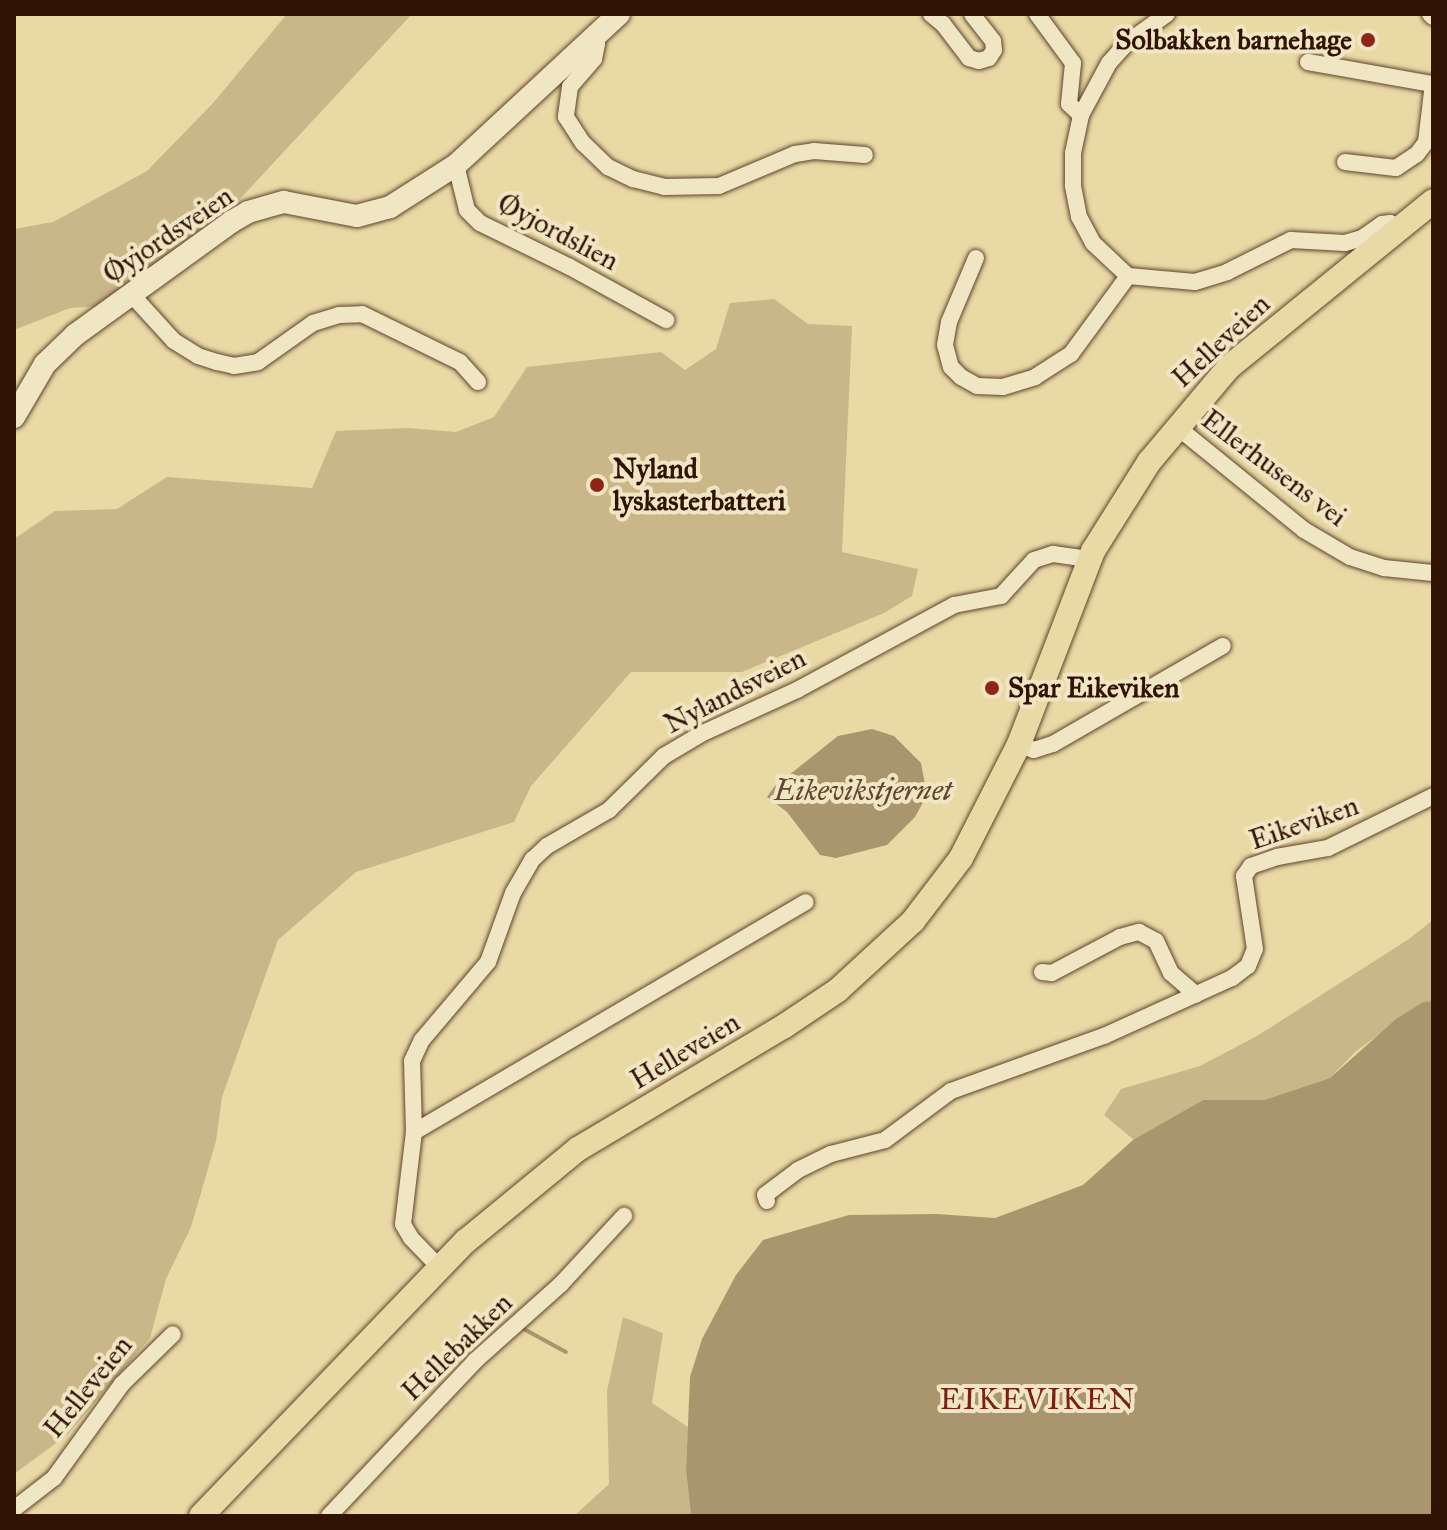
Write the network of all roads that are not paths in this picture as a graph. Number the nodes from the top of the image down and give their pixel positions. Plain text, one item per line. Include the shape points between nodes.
1 (619, 14) edge
2 (931, 14) edge
3 (972, 14) edge
4 (1037, 14) edge
5 (1167, 14) edge
6 (589, 38) junction
7 (1308, 62) dead end
8 (1432, 84) edge
9 (1081, 115) junction
10 (865, 155) dead end
11 (1345, 162) dead end
12 (456, 165) junction
13 (1433, 201) edge
14 (1399, 229) junction
15 (976, 258) dead end
16 (1128, 276) junction
17 (132, 295) junction
18 (666, 320) dead end
19 (478, 382) dead end
20 (14, 417) edge
21 (1176, 426) junction
22 (1089, 559) junction
23 (1433, 573) edge
24 (1223, 646) dead end
25 (1019, 744) junction
26 (1433, 796) edge
27 (806, 902) dead end
28 (1042, 972) dead end
29 (1196, 995) junction
30 (414, 1132) junction
31 (890, 1138) junction
32 (776, 1174) dead end
33 (767, 1201) dead end
34 (624, 1216) dead end
35 (439, 1267) junction
36 (173, 1334) dead end
37 (14, 1509) edge
38 (201, 1516) edge
39 (329, 1516) edge

1 - 6 street, Øyjordsveien
2 - 3 street via 969,58 979,61 989,58 993,41
4 - 9 street via 1073,63 1069,104
5 - 9 street via 1109,63
6 - 10 street via 597,44 594,59 570,87 566,117 600,159 633,179 664,187 719,186 795,154
6 - 12 street, Øyjordsveien
7 - 8 street
8 - 11 street via 1426,142 1417,154 1396,168
9 - 16 street via 1073,153 1079,217 1093,243
12 - 17 street, Øyjordsveien via 371,214 284,202 248,212
12 - 18 street, Øyjordslien via 467,210 480,223
13 - 14 main road, Helleveien
14 - 16 street via 1382,224 1345,243 1291,240 1195,282
14 - 21 main road, Helleveien via 1229,367
15 - 16 street via 945,345 951,367 977,386 1003,387 1035,377 1071,354
17 - 19 street via 174,341 217,362 258,362 313,323 362,314 460,362
17 - 20 street, Øyjordsveien via 75,335 45,364
21 - 22 main road, Helleveien via 1124,498
21 - 23 street, Ellerhusens vei via 1304,530 1350,557 1384,568
22 - 25 main road, Helleveien
22 - 30 street, Nylandsveien via 1053,554 1034,560 1001,596 954,605 681,745 609,810 540,851 513,893 488,962 416,1050 411,1072
24 - 25 street via 1053,744 1034,750
25 - 35 main road, Helleveien via 961,858 888,947 783,1027 578,1149
26 - 29 street, Eikeviken via 1328,848 1251,866 1244,876 1256,940 1253,957 1232,978
27 - 30 street
28 - 29 street via 1052,973 1139,932 1156,941 1171,973
29 - 31 street, Eikeviken via 1104,1036 951,1091
30 - 35 street, Nylandsveien via 403,1224
31 - 32 street via 881,1133 827,1145
31 - 33 street, Eikeviken via 813,1161 765,1195
34 - 39 street, Hellebakken via 561,1284 482,1353
35 - 38 main road, Helleveien
36 - 37 street, Helleveien via 122,1384 54,1478

